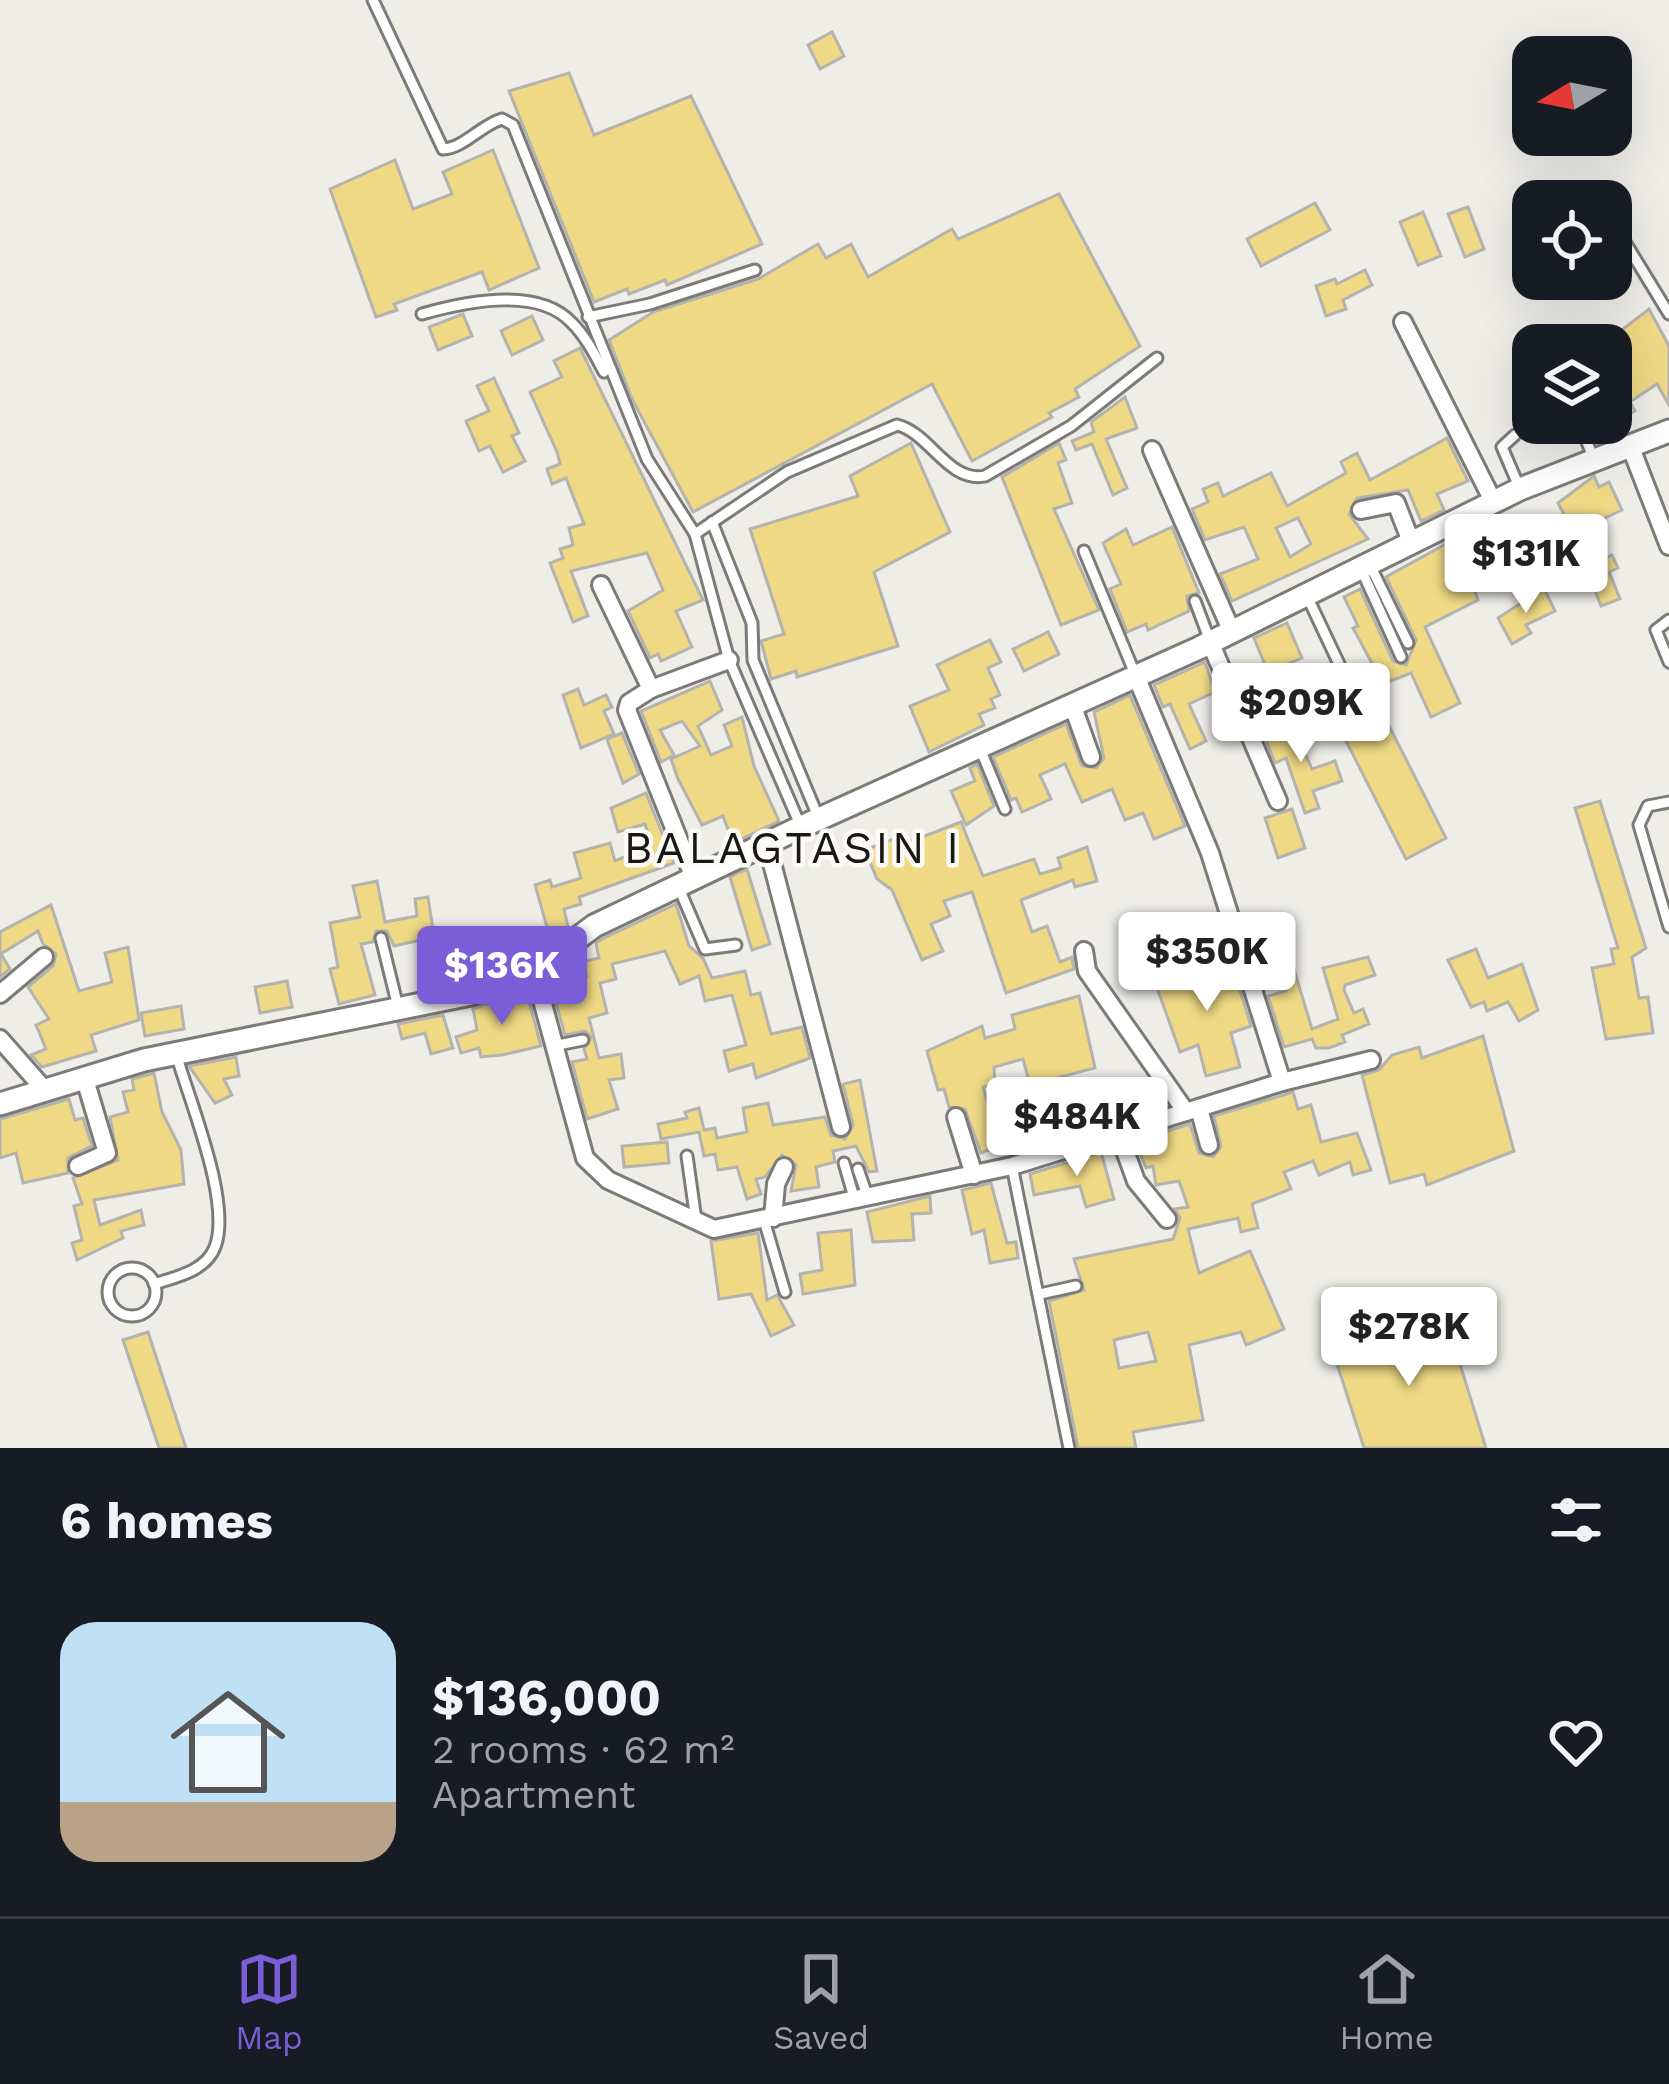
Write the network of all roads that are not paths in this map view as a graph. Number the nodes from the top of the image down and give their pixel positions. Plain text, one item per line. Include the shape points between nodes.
1 (373, 0) edge
2 (1632, 253) edge
3 (755, 270) dead end
4 (422, 314) dead end
5 (1669, 314) edge
6 (588, 316) junction
7 (1403, 322) dead end
8 (1157, 358) dead end
9 (620, 396) junction
10 (1669, 431) edge
11 (1512, 438) edge
12 (1588, 444) edge
13 (1631, 448) junction
14 (1152, 450) dead end
15 (1594, 459) junction
16 (1520, 488) junction
17 (1493, 501) junction
18 (1361, 510) dead end
19 (712, 522) junction
20 (695, 534) junction
21 (1412, 544) junction
22 (1669, 546) edge
23 (1084, 551) dead end
24 (1365, 567) junction
25 (601, 585) dead end
26 (1307, 596) junction
27 (1195, 601) dead end
28 (1669, 620) edge
29 (1232, 632) junction
30 (1210, 642) junction
31 (1408, 643) dead end
32 (1401, 657) dead end
33 (729, 660) junction
34 (1669, 662) edge
35 (1136, 676) junction
36 (651, 689) junction
37 (1072, 704) junction
38 (1363, 715) dead end
39 (979, 746) junction
40 (1091, 757) dead end
41 (1278, 801) dead end
42 (1669, 802) edge
43 (1005, 809) dead end
44 (810, 823) junction
45 (767, 844) junction
46 (686, 882) junction
47 (1669, 927) edge
48 (381, 938) dead end
49 (736, 945) dead end
50 (1084, 950) dead end
51 (434, 953) dead end
52 (44, 957) dead end
53 (535, 971) junction
54 (0, 994) edge
55 (453, 997) junction
56 (398, 1007) junction
57 (0, 1039) edge
58 (583, 1040) dead end
59 (553, 1046) junction
60 (176, 1052) junction
61 (1371, 1060) dead end
62 (84, 1076) junction
63 (1282, 1082) junction
64 (44, 1089) junction
65 (0, 1104) edge
66 (1193, 1110) junction
67 (956, 1117) dead end
68 (842, 1127) dead end
69 (1119, 1134) junction
70 (1209, 1145) dead end
71 (687, 1156) dead end
72 (844, 1163) dead end
73 (78, 1166) dead end
74 (1012, 1166) junction
75 (784, 1167) dead end
76 (858, 1169) dead end
77 (974, 1175) junction
78 (861, 1199) junction
79 (769, 1219) junction
80 (1167, 1220) dead end
81 (697, 1226) junction
82 (154, 1284) junction
83 (1076, 1286) dead end
84 (785, 1292) dead end
85 (1040, 1294) junction
86 (1069, 1448) edge

1 - 6 lane via 443,149 490,123 513,125
2 - 5 lane
3 - 6 lane
4 - 9 lane via 496,302 564,316
6 - 9 lane
7 - 17 street
8 - 19 lane via 1071,425 986,476 954,469 913,429 897,425 787,472
9 - 20 lane via 647,459
10 - 13 street
11 - 16 lane via 1502,448
12 - 15 lane
13 - 15 street
13 - 22 street
14 - 29 street
15 - 16 street
16 - 17 street
17 - 21 street
18 - 21 street via 1396,503
19 - 20 lane
19 - 44 lane via 752,623 753,660
20 - 33 lane
21 - 24 street
23 - 35 lane
24 - 26 street
24 - 31 lane
24 - 32 lane
25 - 36 street
26 - 29 street
26 - 38 lane
27 - 30 lane
28 - 34 lane via 1656,630
29 - 30 street
30 - 35 street
30 - 41 street
33 - 36 street
33 - 44 lane
35 - 37 street
35 - 63 street via 1217,872
36 - 46 street via 628,710
37 - 39 street
37 - 40 street
39 - 43 lane
39 - 44 street
42 - 47 lane via 1648,806 1639,825
44 - 45 street
45 - 46 street
45 - 68 street
46 - 49 lane via 705,950
46 - 53 street via 594,926
48 - 56 lane
50 - 66 street via 1090,976
51 - 55 lane
52 - 54 street
53 - 55 street
53 - 59 street
55 - 56 street
56 - 60 street
57 - 64 street
58 - 59 lane
59 - 81 street via 585,1158 608,1180
60 - 62 street
60 - 82 lane via 218,1224 214,1250 192,1272
61 - 63 street
62 - 64 street
62 - 73 street via 106,1153
63 - 66 street
64 - 65 street
66 - 69 street
66 - 70 street
67 - 77 street
69 - 74 street
69 - 80 street via 1136,1181
71 - 81 lane
72 - 78 lane
74 - 77 street
74 - 85 lane
75 - 79 street
76 - 78 lane
77 - 78 street
78 - 79 street
79 - 81 street
79 - 84 lane
82 - 82 lane via 136,1269 120,1272 109,1300 118,1312 140,1315 152,1306
83 - 85 lane
85 - 86 lane

